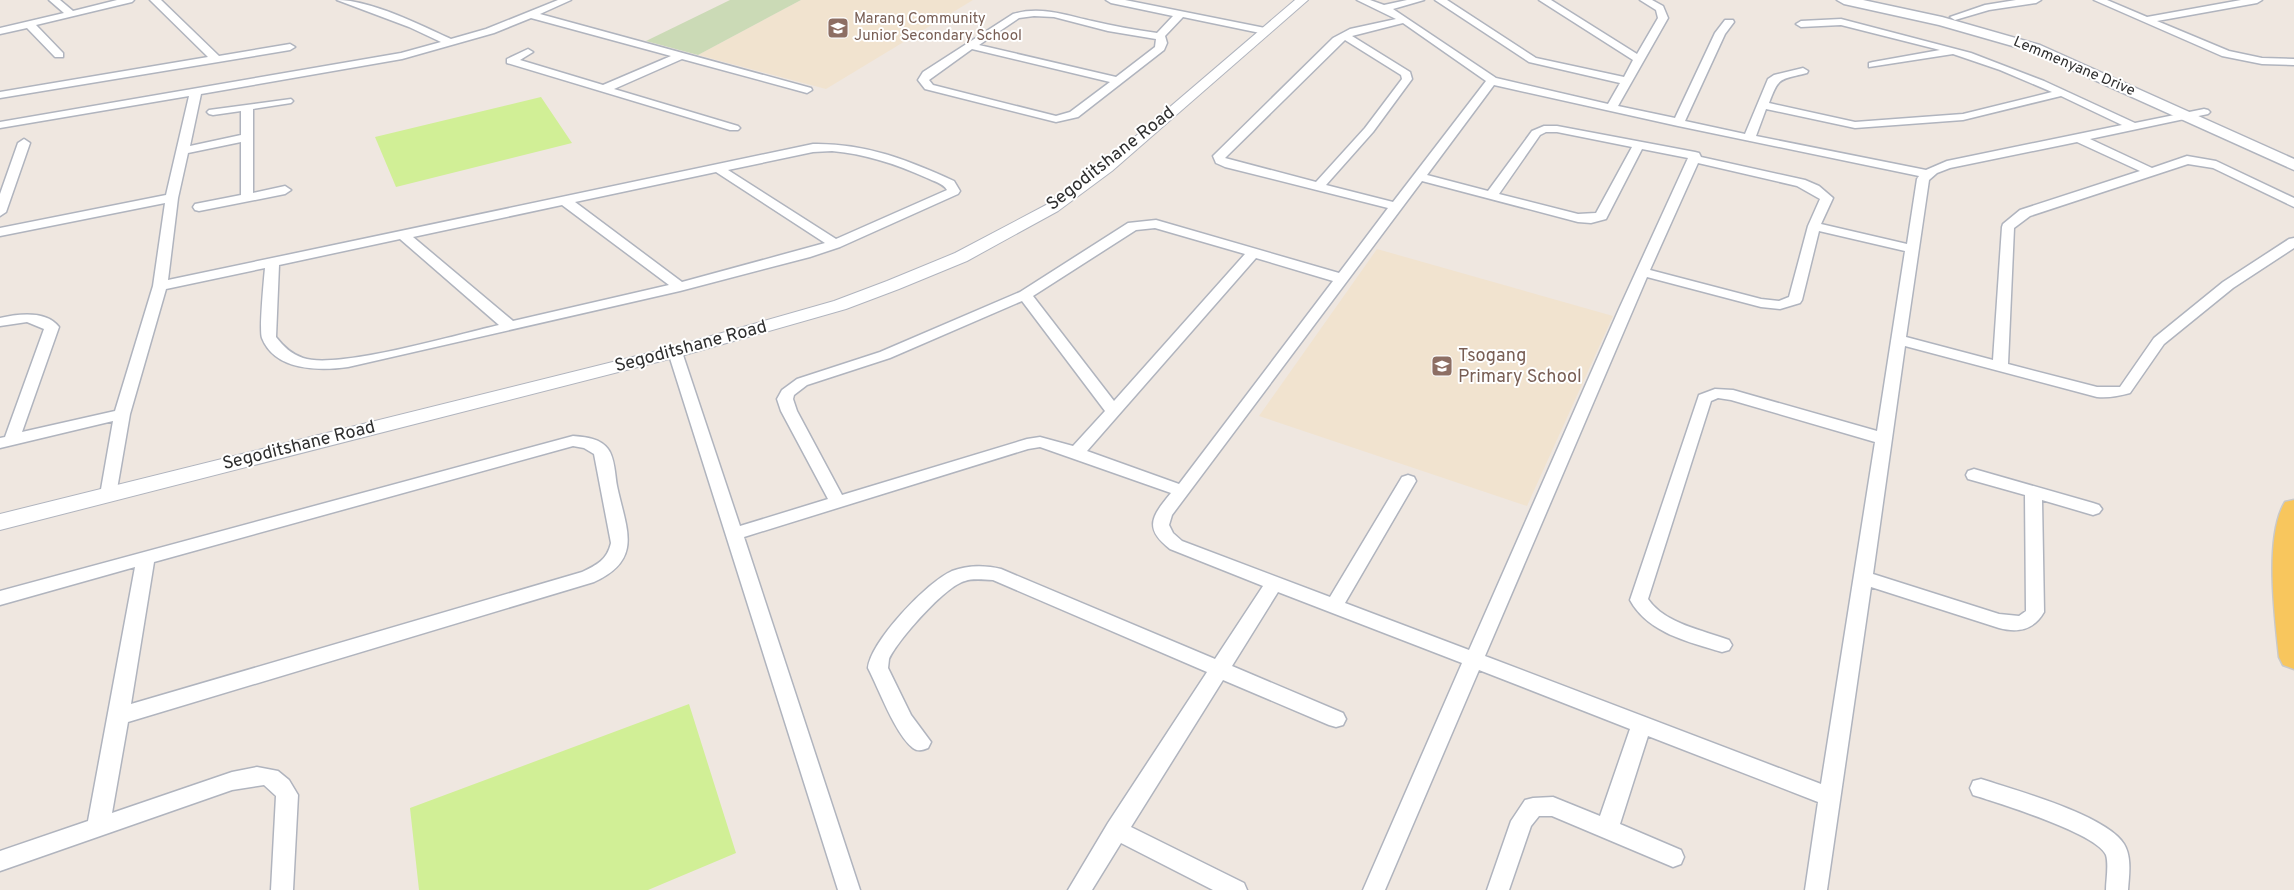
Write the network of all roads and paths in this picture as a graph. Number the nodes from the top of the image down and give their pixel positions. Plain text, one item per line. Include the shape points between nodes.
1 (54, 0) edge
2 (128, 0) edge
3 (155, 0) edge
4 (342, 0) edge
5 (566, 0) edge
6 (1111, 0) edge
7 (1302, 0) edge
8 (1362, 0) edge
9 (1419, 0) edge
10 (1440, 0) edge
11 (1544, 0) edge
12 (1645, 0) edge
13 (1844, 0) edge
14 (1877, 0) edge
15 (2036, 0) edge
16 (2099, 0) edge
17 (2257, 0) edge
18 (1385, 8) junction
19 (71, 14) junction
20 (1181, 14) junction
21 (531, 15) junction
22 (1955, 17) junction
23 (1405, 20) junction
24 (2146, 20) junction
25 (1729, 22) dead end
26 (29, 24) junction
27 (1801, 24) dead end
28 (0, 32) edge
29 (1265, 32) junction
30 (1344, 35) junction
31 (1160, 36) junction
32 (452, 43) junction
33 (972, 46) junction
34 (290, 47) dead end
35 (1954, 51) junction
36 (528, 52) dead end
37 (59, 55) dead end
38 (680, 56) junction
39 (217, 60) junction
40 (1640, 60) junction
41 (2294, 62) edge
42 (1873, 65) dead end
43 (1803, 71) dead end
44 (1117, 80) junction
45 (1492, 80) junction
46 (1627, 81) junction
47 (604, 89) junction
48 (807, 90) dead end
49 (196, 91) junction
50 (2062, 93) junction
51 (0, 96) edge
52 (287, 101) dead end
53 (1761, 105) junction
54 (247, 107) junction
55 (1612, 108) junction
56 (213, 112) dead end
57 (2204, 112) junction
58 (2184, 114) junction
59 (1678, 123) junction
60 (0, 125) edge
61 (2132, 126) junction
62 (734, 128) dead end
63 (248, 137) junction
64 (2076, 137) junction
65 (1749, 138) junction
66 (24, 143) dead end
67 (1638, 146) junction
68 (182, 151) junction
69 (2294, 153) edge
70 (1694, 158) junction
71 (2294, 165) edge
72 (719, 169) junction
73 (2149, 171) junction
74 (1927, 174) junction
75 (1420, 177) junction
76 (1318, 187) junction
77 (285, 190) dead end
78 (1491, 196) junction
79 (248, 197) junction
80 (172, 198) junction
81 (565, 201) junction
82 (2294, 203) edge
83 (199, 207) dead end
84 (1398, 207) junction
85 (0, 212) edge
86 (1814, 226) junction
87 (0, 232) edge
88 (403, 235) junction
89 (2294, 242) edge
90 (836, 244) junction
91 (1913, 250) junction
92 (1253, 253) junction
93 (272, 263) junction
94 (1643, 272) junction
95 (1343, 279) junction
96 (160, 286) junction
97 (680, 287) junction
98 (1026, 295) junction
99 (0, 322) edge
100 (510, 327) junction
101 (1899, 340) junction
102 (675, 352) junction
103 (2000, 366) junction
104 (1114, 412) junction
105 (122, 414) junction
106 (1885, 439) junction
107 (6, 442) edge
108 (1077, 452) junction
109 (1974, 475) dead end
110 (1408, 481) dead end
111 (1182, 490) junction
112 (2033, 492) junction
113 (108, 495) junction
114 (837, 501) junction
115 (2294, 508) edge
116 (2093, 509) dead end
117 (0, 522) edge
118 (734, 534) junction
119 (146, 558) junction
120 (1864, 578) junction
121 (1274, 583) junction
122 (0, 598) edge
123 (1334, 606) junction
124 (1722, 645) dead end
125 (2294, 657) edge
126 (1475, 661) junction
127 (1218, 668) junction
128 (120, 716) junction
129 (1336, 719) dead end
130 (1641, 725) junction
131 (921, 742) dead end
132 (1981, 788) dead end
133 (1830, 798) junction
134 (98, 828) junction
135 (1607, 829) junction
136 (1116, 830) junction
137 (1673, 857) dead end
138 (0, 860) edge
139 (282, 890) edge
140 (849, 890) edge
141 (1078, 890) edge
142 (1236, 890) edge
143 (1374, 890) edge
144 (1498, 890) edge
145 (1816, 890) edge
146 (2117, 890) edge

1 - 19 street
2 - 19 street
3 - 39 street
4 - 32 street via 413,25
5 - 21 street
6 - 20 street
7 - 29 street, Segoditshane Road
8 - 18 street
9 - 18 street
10 - 46 street via 1533,60
11 - 40 street
12 - 40 street via 1660,8 1663,18
13 - 58 main road, Lemmenyane Drive via 1942,20 2035,48
14 - 22 main road, Lemmenyane Drive
15 - 22 street via 1988,7
16 - 24 street
17 - 24 street
18 - 23 street
19 - 26 street
20 - 29 street
20 - 31 street
21 - 32 street
21 - 38 street
22 - 57 main road, Lemmenyane Drive via 2058,49
23 - 30 street
23 - 45 street
24 - 41 street via 2226,54 2262,61
25 - 59 street via 1720,33
26 - 28 street
26 - 37 street
27 - 35 street via 1841,22
29 - 102 street, Segoditshane Road via 1095,177 1052,208 1009,233 961,257 840,305
30 - 76 street via 1406,74 1408,79 1369,130
30 - 76 street via 1219,156 1229,164
31 - 33 street via 1043,13 1027,13 1016,16
31 - 44 street via 1160,48
32 - 49 street via 364,64
33 - 44 street
33 - 44 street via 927,74 924,83 929,87 1056,119 1074,115
34 - 39 street
35 - 42 street
35 - 50 street
36 - 47 street via 511,61
38 - 47 street
38 - 48 street
39 - 51 street
40 - 46 street
43 - 53 street via 1772,81
45 - 55 street
45 - 75 street
46 - 55 street
47 - 62 street
49 - 60 street
49 - 68 street
50 - 53 street via 1963,117 1855,125
50 - 61 street
52 - 54 street
53 - 65 street
54 - 56 street
54 - 63 street
55 - 59 street
57 - 58 street
57 - 69 main road, Lemmenyane Drive
58 - 61 street
58 - 71 main road, Lemmenyane Drive
59 - 65 street
61 - 64 street
63 - 68 street
63 - 79 street
64 - 73 street
64 - 74 street via 1947,165
65 - 74 street
66 - 85 street
67 - 70 street
67 - 78 street via 1557,129 1544,130 1536,133
67 - 78 street via 1601,216 1578,218
68 - 80 street
70 - 86 street via 1815,189 1827,198
70 - 94 street
72 - 81 street
72 - 90 street
72 - 90 street via 812,148 848,148 900,160 953,187 954,191
73 - 82 street via 2187,160 2204,162
73 - 103 street via 2025,213 2008,227
74 - 91 street via 1921,186
75 - 78 street
75 - 84 street
76 - 84 street
77 - 79 street
79 - 83 street
80 - 87 street
80 - 96 street
81 - 88 street
81 - 97 street
84 - 95 street
86 - 91 street
86 - 94 street via 1794,300 1789,303 1761,303
88 - 93 street
88 - 100 street
89 - 103 street via 2228,285 2159,341 2125,390 2097,392
90 - 97 street
91 - 101 street
92 - 95 street
92 - 98 street via 1156,224 1133,226
92 - 104 street
93 - 96 street
93 - 100 street via 270,337 281,354 310,365 361,361
94 - 126 street
95 - 111 street
96 - 105 street
97 - 100 street
98 - 104 street
98 - 114 street via 885,355 802,382 787,393 785,400 789,411
99 - 107 street via 27,317 52,327
101 - 103 street
101 - 106 street
102 - 113 street, Segoditshane Road
102 - 118 street
104 - 108 street
105 - 107 street
105 - 113 street
106 - 120 street
106 - 124 street via 1733,395 1720,393 1704,398 1640,600 1643,608 1663,623
108 - 111 street
108 - 114 street via 1040,442 1028,444
109 - 112 street
110 - 123 street
111 - 121 street via 1162,518 1159,525 1161,533 1176,545
112 - 116 street
112 - 120 street via 2035,612 2024,624 1999,621
113 - 117 street, Segoditshane Road
114 - 118 street
115 - 125 main road via 2285,581
118 - 140 street
119 - 122 street
119 - 128 street
119 - 128 street via 573,441 592,444 602,452 620,543 617,556 604,570 588,577
120 - 133 street
121 - 123 street
121 - 127 street
123 - 126 street
126 - 130 street
126 - 143 street
127 - 129 street
127 - 131 street via 995,574 961,575 941,585 884,649 879,659 878,668 904,721
127 - 136 street
128 - 134 street
130 - 133 street
130 - 135 street
132 - 146 street via 2087,827 2106,838 2116,851
133 - 145 street
134 - 138 street
134 - 139 street via 232,781 273,776 287,795
135 - 137 street
135 - 144 street via 1553,806 1533,807 1522,821
136 - 141 street
136 - 142 street

